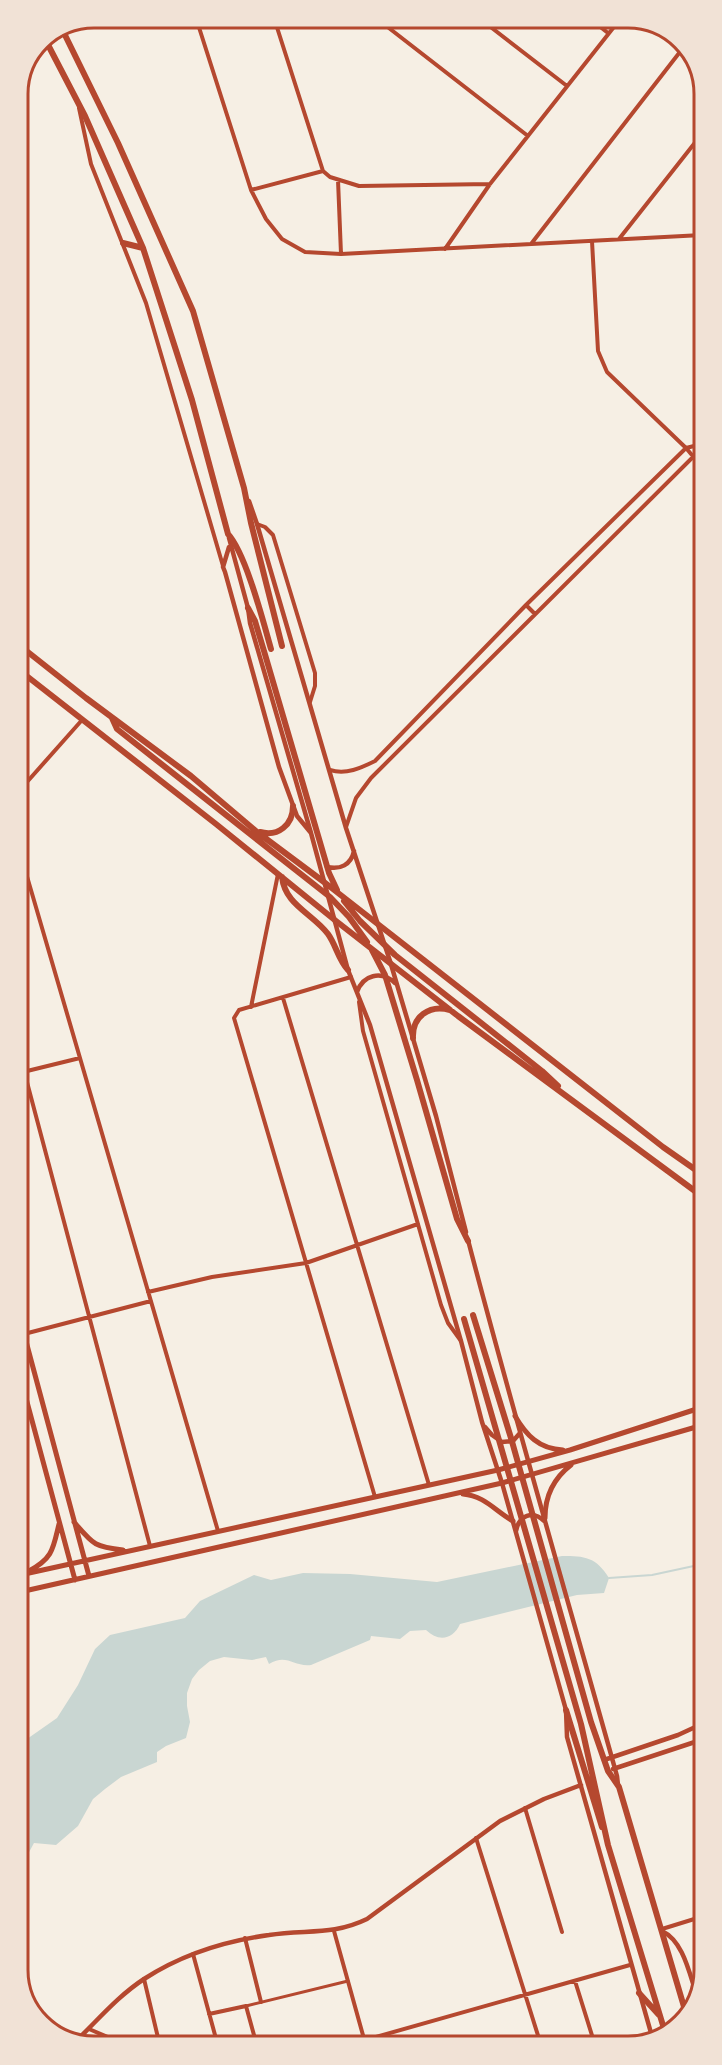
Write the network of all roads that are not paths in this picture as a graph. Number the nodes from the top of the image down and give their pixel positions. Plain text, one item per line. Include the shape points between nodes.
1 (199, 28) edge
2 (277, 28) edge
3 (390, 29) edge
4 (493, 29) edge
5 (603, 29) edge
6 (611, 29) edge
7 (608, 33) junction
8 (66, 36) edge
9 (49, 47) edge
10 (679, 53) edge
11 (567, 86) junction
12 (77, 101) junction
13 (528, 136) junction
14 (694, 144) edge
15 (323, 171) junction
16 (338, 180) junction
17 (490, 183) junction
18 (251, 190) junction
19 (694, 235) edge
20 (618, 239) junction
21 (592, 241) junction
22 (123, 243) junction
23 (531, 244) junction
24 (143, 248) junction
25 (445, 249) junction
26 (341, 254) junction
27 (694, 447) edge
28 (686, 448) junction
29 (693, 457) joint
30 (244, 488) junction
31 (257, 524) junction
32 (228, 534) junction
33 (230, 544) junction
34 (223, 567) junction
35 (526, 605) junction
36 (248, 608) junction
37 (535, 614) junction
38 (282, 646) dead end
39 (268, 650) junction
40 (29, 653) edge
41 (29, 678) edge
42 (310, 702) junction
43 (112, 718) junction
44 (82, 719) junction
45 (330, 770) junction
46 (29, 780) edge
47 (293, 806) junction
48 (346, 828) junction
49 (257, 832) junction
50 (311, 833) junction
51 (354, 851) junction
52 (318, 860) junction
53 (280, 875) junction
54 (29, 882) edge
55 (324, 882) junction
56 (336, 921) junction
57 (379, 926) junction
58 (390, 961) junction
59 (348, 970) junction
60 (351, 977) junction
61 (397, 985) junction
62 (358, 996) junction
63 (283, 998) junction
64 (251, 1007) junction
65 (453, 1011) junction
66 (413, 1038) junction
67 (80, 1058) junction
68 (28, 1070) edge
69 (28, 1095) edge
70 (582, 1107) junction
71 (694, 1169) edge
72 (694, 1190) edge
73 (418, 1224) junction
74 (468, 1241) junction
75 (357, 1247) junction
76 (306, 1263) junction
77 (148, 1292) junction
78 (151, 1301) junction
79 (473, 1315) dead end
80 (90, 1317) junction
81 (464, 1318) dead end
82 (28, 1333) edge
83 (461, 1341) junction
84 (28, 1354) edge
85 (28, 1407) edge
86 (694, 1410) edge
87 (515, 1416) junction
88 (482, 1422) junction
89 (694, 1428) edge
90 (520, 1433) junction
91 (570, 1450) junction
92 (579, 1461) junction
93 (527, 1462) junction
94 (498, 1470) junction
95 (532, 1475) junction
96 (502, 1483) junction
97 (429, 1485) junction
98 (453, 1494) junction
99 (375, 1497) junction
100 (545, 1518) junction
101 (73, 1520) junction
102 (513, 1521) junction
103 (59, 1522) junction
104 (547, 1526) junction
105 (218, 1531) junction
106 (516, 1533) junction
107 (150, 1546) junction
108 (128, 1551) junction
109 (84, 1560) junction
110 (70, 1563) junction
111 (28, 1571) edge
112 (28, 1572) edge
113 (89, 1576) junction
114 (75, 1580) junction
115 (28, 1590) edge
116 (566, 1710) junction
117 (694, 1727) edge
118 (694, 1742) edge
119 (612, 1757) junction
120 (604, 1760) junction
121 (615, 1768) junction
122 (608, 1771) junction
123 (581, 1785) junction
124 (618, 1787) junction
125 (525, 1808) junction
126 (476, 1838) junction
127 (608, 1845) junction
128 (694, 1919) edge
129 (661, 1930) junction
130 (334, 1931) junction
131 (562, 1932) dead end
132 (245, 1938) junction
133 (194, 1954) junction
134 (630, 1965) junction
135 (144, 1979) junction
136 (348, 1981) junction
137 (575, 1981) junction
138 (692, 1982) edge
139 (639, 1993) junction
140 (525, 1995) junction
141 (261, 2002) junction
142 (683, 2005) edge
143 (246, 2006) junction
144 (209, 2014) junction
145 (660, 2017) junction
146 (663, 2026) edge
147 (89, 2029) junction
148 (650, 2032) edge
149 (82, 2035) edge
150 (105, 2036) edge
151 (158, 2036) edge
152 (215, 2036) edge
153 (254, 2036) edge
154 (363, 2036) edge
155 (378, 2036) edge
156 (538, 2036) edge
157 (592, 2036) edge

1 - 18 street
2 - 15 street
3 - 13 street
4 - 11 street
5 - 7 street
6 - 7 street
7 - 11 street
8 - 30 main road via 193,311
9 - 12 main road
10 - 23 street
11 - 13 street
12 - 22 street via 92,164
12 - 24 main road
13 - 17 street
14 - 20 street
15 - 16 street
15 - 18 street
16 - 17 street via 359,186
16 - 26 street
17 - 25 street
18 - 26 street via 282,239 305,252
19 - 20 street
20 - 21 street
21 - 23 street
21 - 28 street via 598,351 607,372
22 - 24 main road
22 - 34 street via 153,325
23 - 25 street
24 - 32 main road via 192,400
25 - 26 street
27 - 28 street
28 - 29 street
28 - 35 street
29 - 37 street
30 - 31 street
30 - 38 main road
31 - 42 street
31 - 42 street via 273,535 315,673
32 - 33 street
32 - 39 main road via 250,579
33 - 34 street
33 - 36 street
34 - 47 street
35 - 37 street
35 - 45 street via 375,761 347,772
36 - 39 main road
36 - 50 street
37 - 48 street via 371,778 356,798
39 - 70 main road via 321,849 342,898 395,955
40 - 43 main road
41 - 44 main road
42 - 45 street
43 - 49 main road via 191,776
43 - 74 main road via 117,729 330,897 361,933 385,975 457,1220
44 - 46 street
44 - 53 main road
45 - 48 street
47 - 49 main road via 290,821 283,829 268,834
47 - 50 street
48 - 51 street
49 - 55 main road
50 - 52 street
51 - 52 street via 349,863 337,868
51 - 57 street
52 - 55 street
53 - 56 main road
53 - 59 main road via 292,901 325,930
53 - 64 street
54 - 67 street
55 - 56 street
55 - 57 main road
56 - 58 main road
56 - 59 street
57 - 58 street
57 - 71 main road
58 - 61 street
58 - 65 main road
59 - 60 street
60 - 62 street
60 - 63 street
61 - 62 street via 386,977 373,976 361,984
61 - 66 street
62 - 73 street via 363,1031
62 - 83 street via 370,1025
63 - 64 street
63 - 75 street
64 - 76 street via 239,1010 234,1018
65 - 66 main road via 427,1011 415,1022
65 - 70 main road
66 - 74 street
67 - 68 street
67 - 77 street
69 - 80 street
70 - 72 main road
73 - 75 street
73 - 83 street via 444,1314
74 - 87 street
75 - 76 street
75 - 97 street
76 - 77 street via 212,1277
76 - 99 street
77 - 78 street
78 - 80 street
78 - 105 street
79 - 120 main road
80 - 82 street
80 - 107 street
81 - 127 main road via 581,1724
83 - 88 street
84 - 101 main road
85 - 103 main road
86 - 91 main road
87 - 90 street
87 - 91 main road via 537,1443
88 - 90 street via 502,1442 513,1441
88 - 94 street
89 - 92 main road
90 - 93 street
91 - 93 main road
92 - 95 main road
92 - 100 main road via 552,1486
93 - 94 main road
93 - 95 street
94 - 96 street
94 - 97 main road
95 - 96 main road
95 - 100 street
96 - 98 main road
96 - 102 street
97 - 99 main road
98 - 102 main road via 481,1498
98 - 113 main road
99 - 105 main road
100 - 104 street
101 - 108 main road via 94,1544
101 - 109 main road
102 - 106 street
103 - 110 main road
103 - 111 main road via 53,1551 42,1564
104 - 106 street via 540,1517 528,1515 519,1522
104 - 119 street
105 - 107 main road
106 - 116 street
107 - 108 main road
108 - 109 main road
109 - 110 main road
109 - 113 main road
110 - 112 main road
110 - 114 main road
113 - 114 main road
114 - 115 main road
116 - 123 street via 565,1731
116 - 127 main road
117 - 119 street
118 - 121 street
119 - 120 street
119 - 121 street
120 - 122 main road
121 - 122 street
121 - 124 street
122 - 124 main road
123 - 125 street
123 - 134 street
124 - 129 main road
125 - 126 street
125 - 131 street
126 - 130 street via 368,1919
126 - 140 street
127 - 145 main road
128 - 129 street
129 - 138 street via 683,1955
129 - 142 main road
130 - 132 street
130 - 136 street
132 - 133 street
132 - 141 street
133 - 135 street
133 - 144 street
134 - 137 street
134 - 139 street
135 - 147 street
135 - 151 street
136 - 141 street
136 - 154 street
137 - 140 street
137 - 157 street
139 - 145 main road
139 - 148 street
140 - 155 street
140 - 156 street
141 - 143 street
143 - 144 street
143 - 153 street
144 - 152 street
145 - 146 main road
147 - 149 street
147 - 150 street

